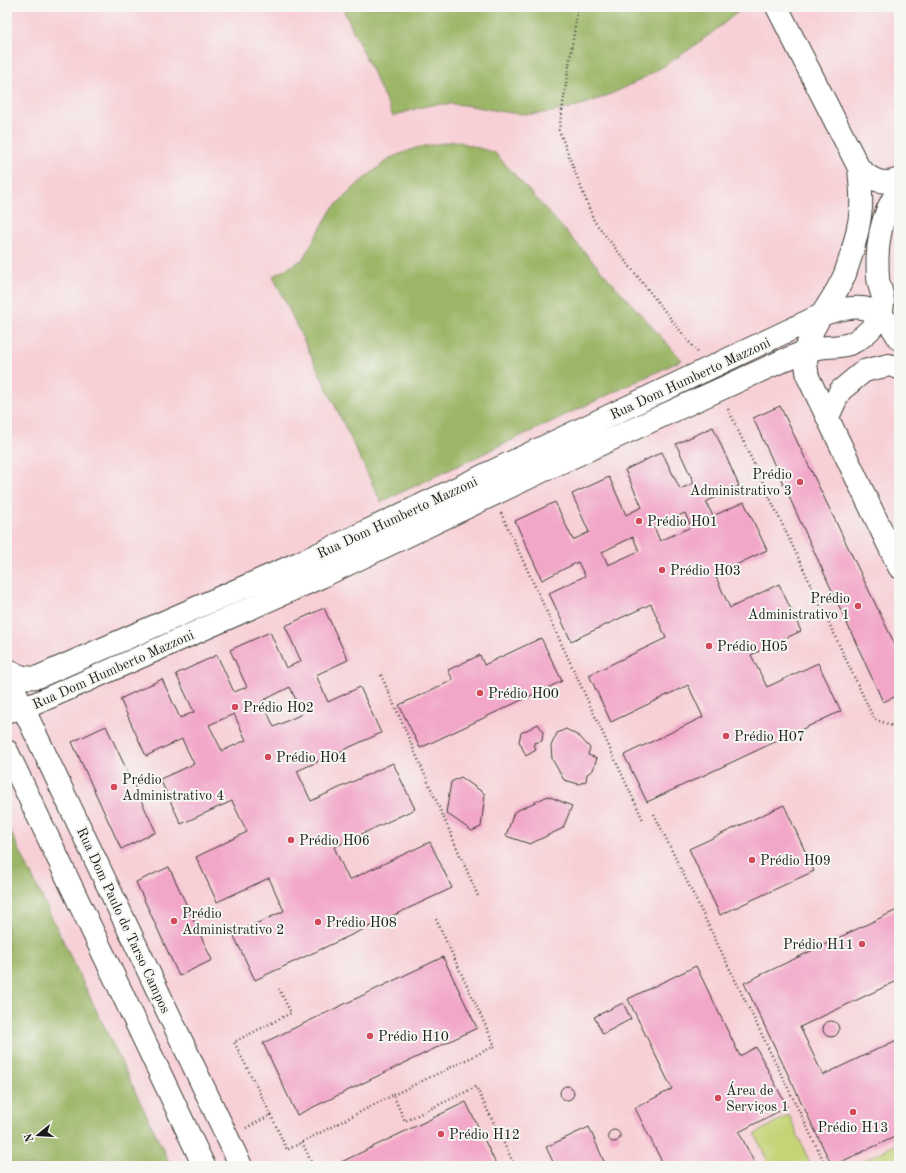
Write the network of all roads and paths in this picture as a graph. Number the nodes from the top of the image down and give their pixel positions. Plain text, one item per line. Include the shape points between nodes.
1 (578, 7) edge
2 (778, 7) edge
3 (859, 168) junction
4 (899, 179) edge
5 (899, 190) edge
6 (880, 313) junction
7 (819, 316) junction
8 (899, 339) edge
9 (806, 351) junction
10 (709, 368) junction
11 (899, 368) edge
12 (719, 390) junction
13 (828, 417) junction
14 (493, 495) junction
15 (899, 567) edge
16 (7, 669) edge
17 (7, 674) edge
18 (381, 675) dead end
19 (15, 710) edge
20 (899, 728) edge
21 (7, 751) edge
22 (654, 814) dead end
23 (643, 820) dead end
24 (478, 896) dead end
25 (434, 917) dead end
26 (280, 989) dead end
27 (179, 1036) junction
28 (149, 1051) junction
29 (393, 1095) junction
30 (271, 1115) junction
31 (227, 1138) junction
32 (302, 1142) junction
33 (204, 1166) edge
34 (241, 1166) edge
35 (313, 1166) edge
36 (516, 1166) edge
37 (826, 1166) edge

1 - 10 path via 559,130 594,222
2 - 3 street
3 - 4 street via 870,178 881,182 890,183
3 - 7 street via 861,208 856,239 835,296
5 - 6 street via 889,208 878,242 878,279 883,302
6 - 7 street, Rua Dom Humberto Mazzoni via 860,308 839,309
6 - 8 street via 891,323
6 - 9 street, Rua Dom Humberto Mazzoni via 874,326 851,344
7 - 9 street
7 - 10 street, Rua Dom Humberto Mazzoni
9 - 12 street, Rua Dom Humberto Mazzoni
9 - 13 street via 805,365 808,377
10 - 16 street, Rua Dom Humberto Mazzoni via 310,558 38,677 26,678
11 - 13 street via 889,365 864,371 840,391
12 - 14 street, Rua Dom Humberto Mazzoni
12 - 20 path via 874,719
13 - 15 street
14 - 19 street, Rua Dom Humberto Mazzoni via 321,577
14 - 23 path
17 - 19 street, Rua Dom Paulo de Tarso Campos
18 - 24 path
19 - 27 street, Rua Dom Paulo de Tarso Campos
21 - 28 street
22 - 37 path
25 - 29 path via 495,1046
26 - 30 path via 291,1013 234,1042
27 - 28 street
27 - 31 street, Rua Dom Paulo de Tarso Campos
28 - 33 street
29 - 32 path
29 - 36 path via 405,1121 476,1087
30 - 31 path
30 - 32 path via 287,1150
31 - 34 street, Rua Dom Paulo de Tarso Campos
32 - 35 path

